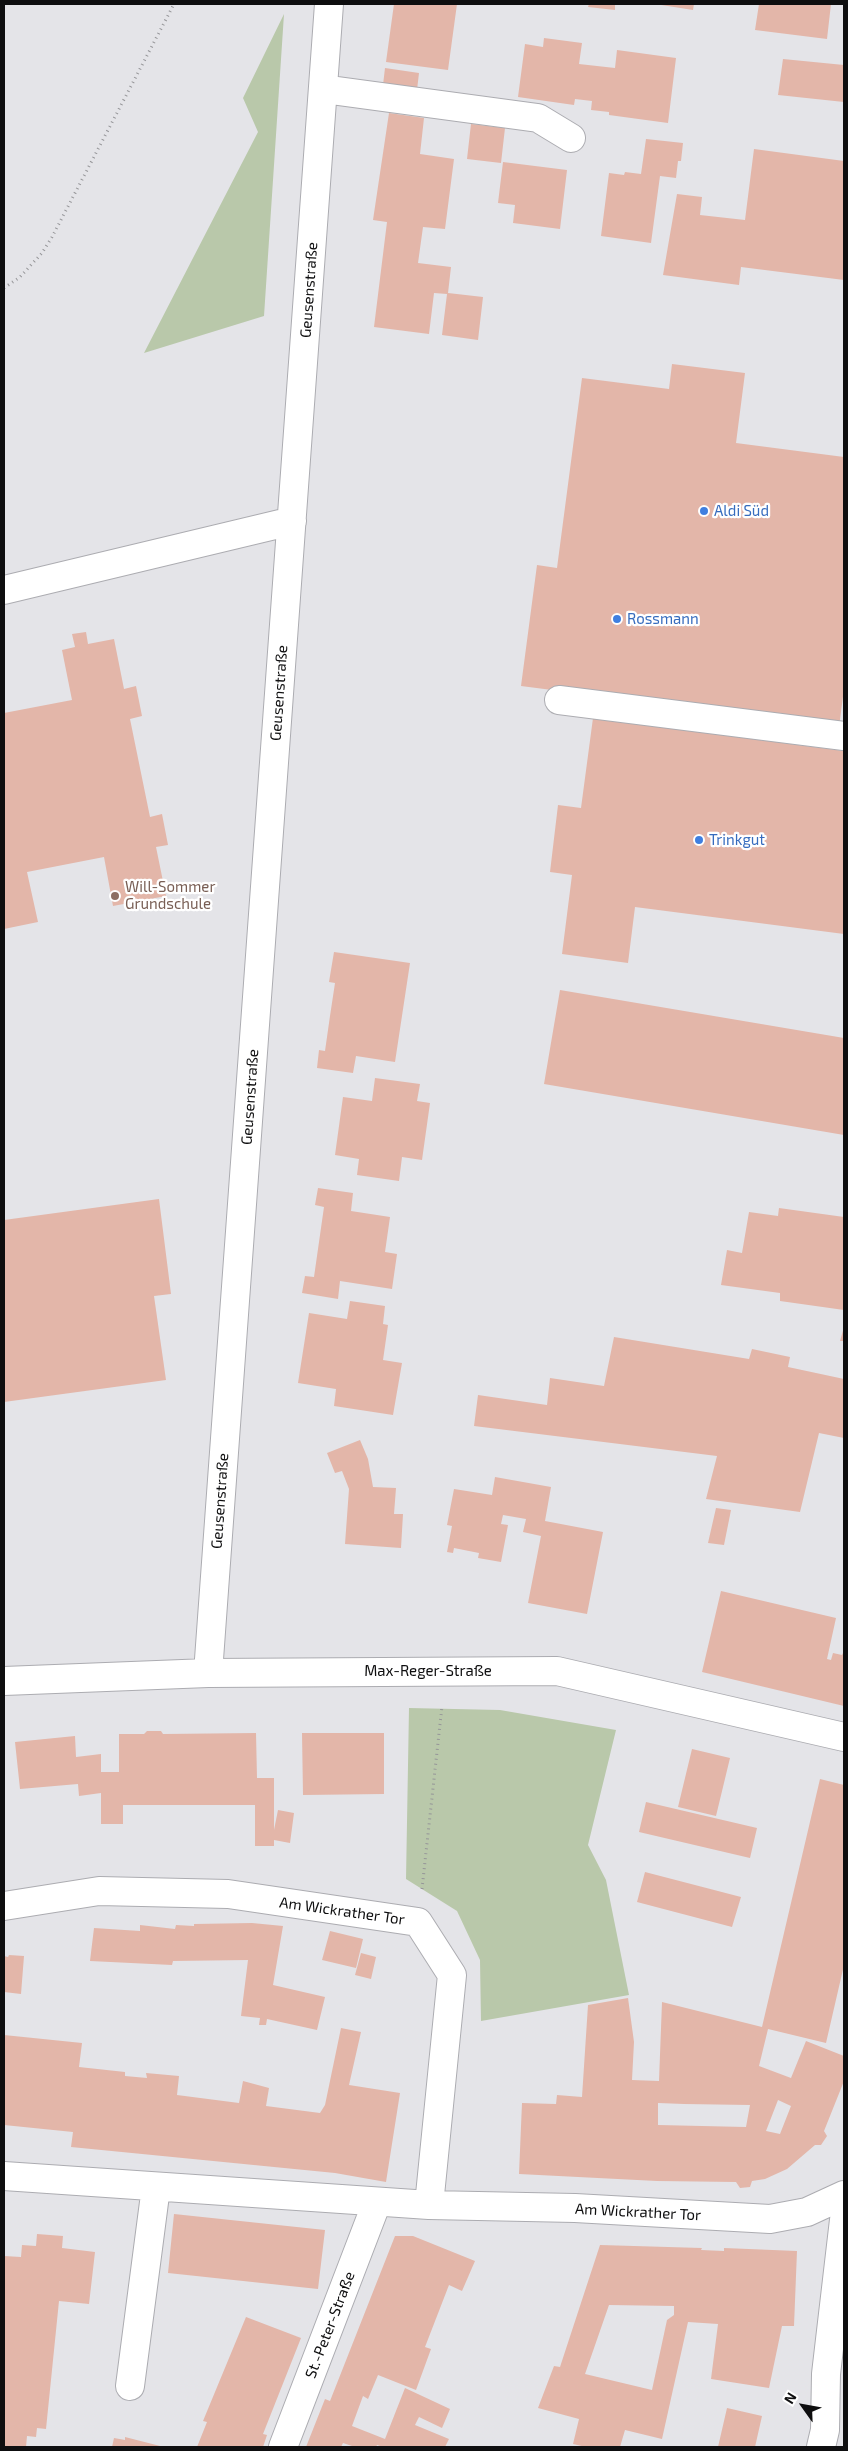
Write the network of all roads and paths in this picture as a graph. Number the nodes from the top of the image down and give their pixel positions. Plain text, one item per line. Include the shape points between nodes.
1 (174, 4) edge
2 (329, 4) edge
3 (323, 89) junction
4 (571, 138) dead end
5 (4, 288) edge
6 (292, 522) junction
7 (4, 590) edge
8 (559, 700) dead end
9 (844, 736) edge
10 (446, 1671) junction
11 (208, 1673) junction
12 (4, 1681) edge
13 (844, 1737) edge
14 (4, 1906) edge
15 (418, 1922) junction
16 (4, 2176) edge
17 (156, 2187) junction
18 (844, 2195) edge
19 (377, 2202) junction
20 (428, 2206) junction
21 (844, 2220) edge
22 (130, 2386) dead end
23 (282, 2447) edge
24 (821, 2447) edge

1 - 5 path via 52,237 20,277
2 - 3 street, Geusenstraße
3 - 4 street via 538,118
3 - 6 street, Geusenstraße
6 - 7 street
6 - 11 street, Geusenstraße
8 - 9 street
10 - 11 street, Max-Reger-Straße
10 - 13 street, Max-Reger-Straße via 557,1671
10 - 15 path
11 - 12 street, Max-Reger-Straße
14 - 15 street, Am Wickrather Tor via 99,1891 228,1894
15 - 20 street, Am Wickrather Tor via 452,1975
16 - 17 street, Am Wickrather Tor
17 - 19 street, Am Wickrather Tor
17 - 22 street
18 - 20 street, Am Wickrather Tor via 807,2212 770,2218 575,2208
19 - 20 street, Am Wickrather Tor
19 - 23 street, St.-Peter-Straße
21 - 24 street

